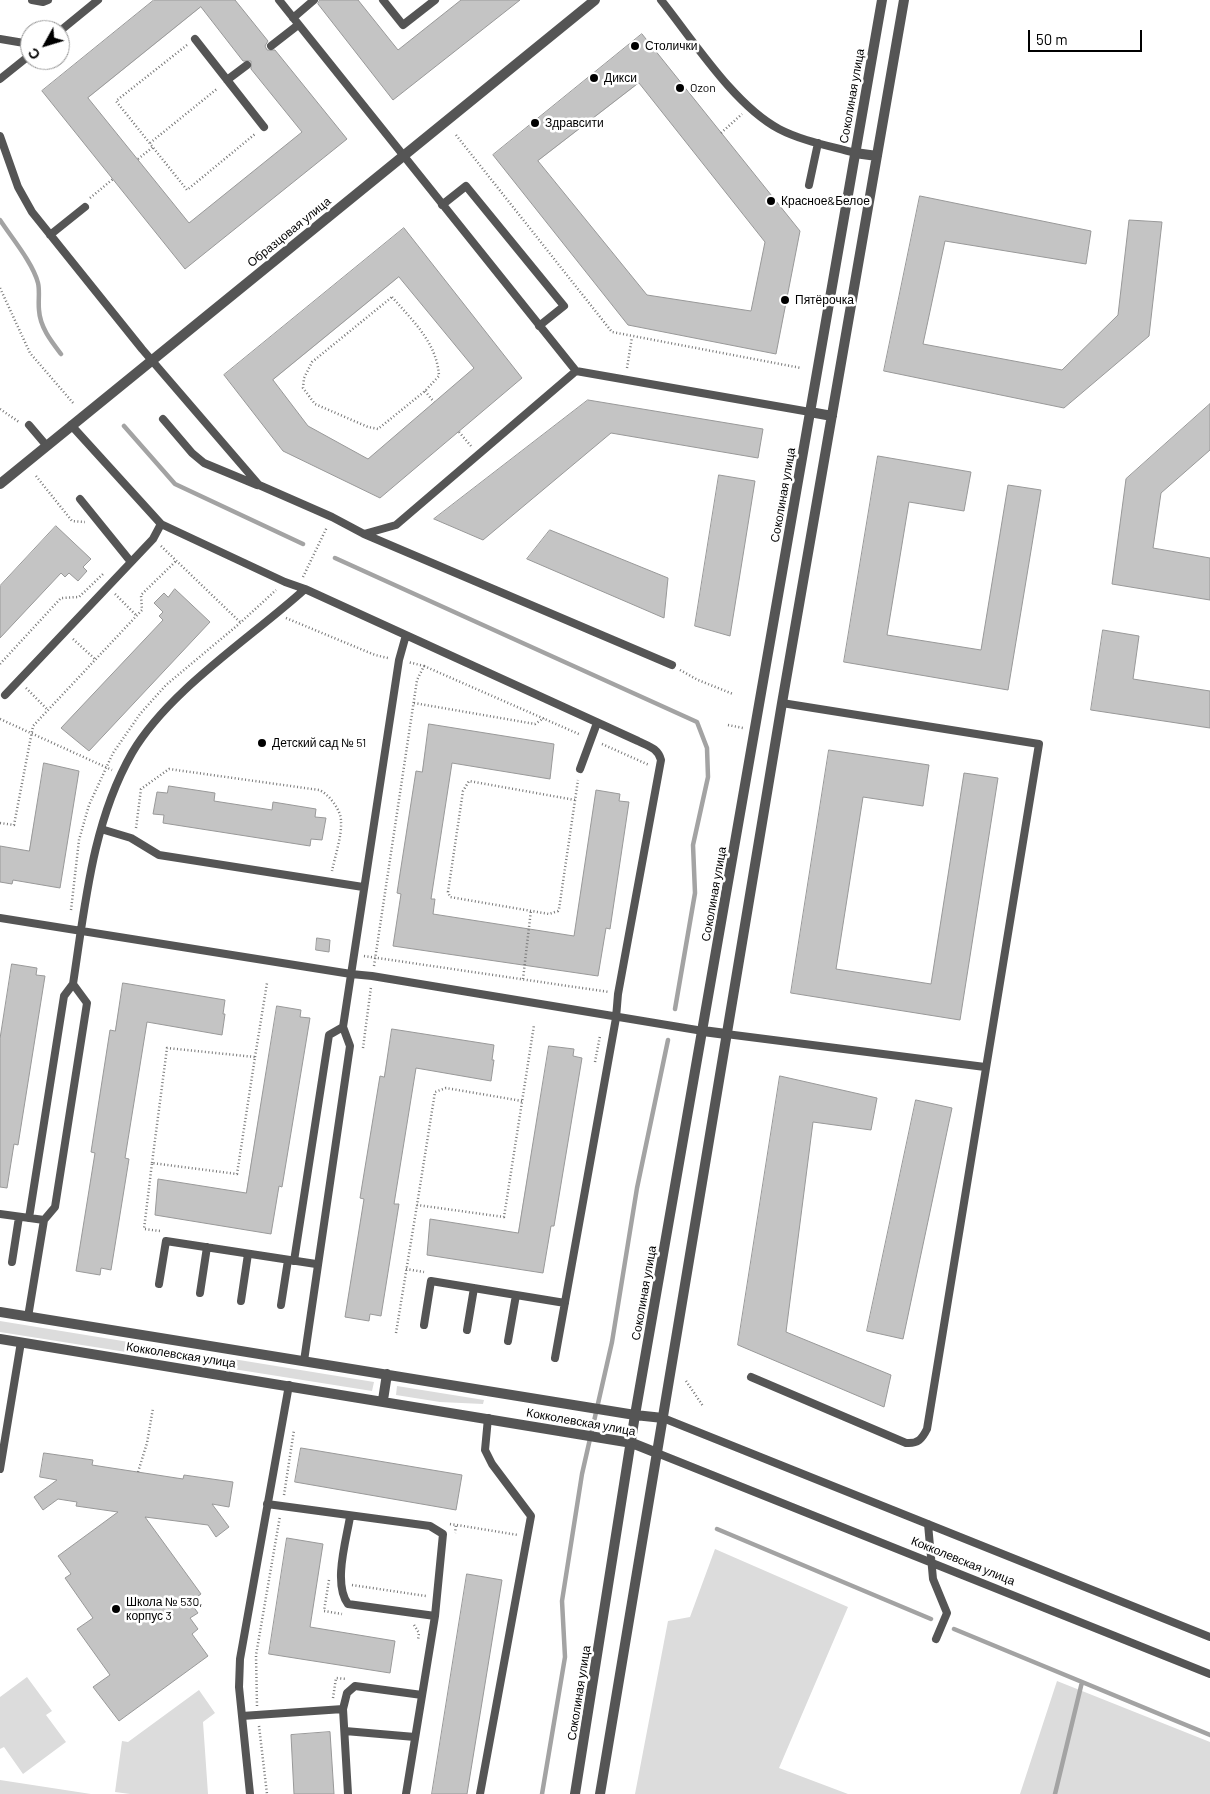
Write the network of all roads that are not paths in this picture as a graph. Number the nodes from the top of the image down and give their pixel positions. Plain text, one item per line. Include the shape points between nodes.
1 (32, 0) edge
2 (48, 0) edge
3 (98, 0) edge
4 (278, 0) edge
5 (314, 0) edge
6 (383, 0) edge
7 (434, 0) edge
8 (595, 0) edge
9 (661, 0) edge
10 (882, 0) edge
11 (904, 0) edge
12 (293, 18) junction
13 (70, 23) edge
14 (298, 25) junction
15 (0, 39) edge
16 (195, 39) road end
17 (20, 42) edge
18 (271, 46) dead end
19 (20, 63) edge
20 (247, 65) dead end
21 (0, 79) edge
22 (227, 80) junction
23 (264, 127) road end
24 (0, 136) edge
25 (818, 143) junction
26 (855, 153) junction
27 (402, 156) junction
28 (877, 156) junction
29 (808, 185) dead end
30 (84, 205) road end
31 (442, 206) junction
32 (50, 235) junction
33 (539, 326) junction
34 (151, 359) junction
35 (576, 371) junction
36 (810, 412) junction
37 (832, 416) junction
38 (163, 419) dead end
39 (71, 424) junction
40 (29, 425) road end
41 (46, 445) junction
42 (0, 484) edge
43 (259, 485) junction
44 (80, 498) dead end
45 (161, 524) junction
46 (364, 534) junction
47 (131, 562) junction
48 (302, 588) junction
49 (406, 635) junction
50 (672, 665) road end
51 (5, 695) dead end
52 (782, 703) junction
53 (597, 723) junction
54 (580, 769) road end
55 (101, 829) junction
56 (363, 887) junction
57 (0, 918) edge
58 (81, 931) junction
59 (351, 974) junction
60 (73, 984) junction
61 (616, 1018) junction
62 (343, 1027) junction
63 (703, 1031) junction
64 (726, 1034) junction
65 (985, 1067) junction
66 (0, 1214) edge
67 (20, 1217) junction
68 (29, 1218) junction
69 (44, 1220) junction
70 (207, 1247) junction
71 (248, 1254) junction
72 (291, 1260) junction
73 (12, 1262) dead end
74 (316, 1264) junction
75 (159, 1284) dead end
76 (474, 1288) junction
77 (200, 1293) dead end
78 (516, 1295) junction
79 (241, 1301) dead end
80 (565, 1303) junction
81 (282, 1305) dead end
82 (0, 1312) edge
83 (28, 1317) junction
84 (424, 1325) dead end
85 (467, 1330) dead end
86 (0, 1339) edge
87 (508, 1341) dead end
88 (21, 1342) junction
89 (555, 1358) dead end
90 (304, 1361) junction
91 (387, 1374) junction
92 (751, 1377) dead end
93 (289, 1385) junction
94 (383, 1400) junction
95 (635, 1416) junction
96 (488, 1418) junction
97 (663, 1418) junction
98 (632, 1443) junction
99 (657, 1453) junction
100 (1, 1458) edge
101 (0, 1469) edge
102 (267, 1504) junction
103 (350, 1517) junction
104 (928, 1524) junction
105 (931, 1562) junction
106 (435, 1616) junction
107 (1210, 1636) edge
108 (936, 1639) dead end
109 (1210, 1674) edge
110 (422, 1695) junction
111 (342, 1709) junction
112 (242, 1716) junction
113 (345, 1731) junction
114 (415, 1737) junction
115 (250, 1794) edge
116 (348, 1794) edge
117 (406, 1794) edge
118 (480, 1794) edge
119 (575, 1794) edge
120 (600, 1794) edge

1 - 2 lane
3 - 13 lane
4 - 12 lane
5 - 12 lane
6 - 7 lane via 403,25
8 - 27 street, Образцовая улица
9 - 25 lane via 750,108 779,129
10 - 26 street, Соколиная улица
11 - 28 street
12 - 14 lane
14 - 18 lane
14 - 27 lane
15 - 17 lane
16 - 22 lane
19 - 21 lane
20 - 22 lane
22 - 23 lane
24 - 32 lane via 24,200
25 - 26 lane
25 - 29 lane
26 - 28 street
26 - 36 street, Соколиная улица
27 - 31 lane
27 - 34 street, Образцовая улица
28 - 37 street
30 - 32 lane
31 - 33 lane
31 - 33 lane via 466,186 564,306
32 - 34 lane
33 - 35 lane
34 - 39 street, Образцовая улица
34 - 43 lane
35 - 36 lane
35 - 46 lane via 396,525
36 - 37 street
36 - 63 street, Соколиная улица
37 - 52 street
38 - 43 lane via 204,463
39 - 41 street, Образцовая улица
39 - 45 lane
40 - 41 lane
41 - 42 street, Образцовая улица
43 - 46 lane
44 - 47 lane
45 - 47 lane via 153,539
45 - 48 lane
46 - 50 lane
47 - 51 lane
48 - 49 lane
48 - 55 lane via 163,713 132,753
49 - 53 lane
49 - 56 lane via 399,660
52 - 64 street
52 - 65 lane via 1039,744
53 - 54 lane
53 - 61 lane via 656,750 661,760
55 - 56 lane via 131,838 160,855
55 - 58 lane
56 - 59 lane
57 - 58 lane
58 - 59 lane
58 - 60 lane
59 - 61 lane
59 - 62 lane
60 - 68 lane via 64,996
60 - 69 lane via 87,1003 55,1207
61 - 63 lane
61 - 80 lane
62 - 72 lane via 329,1035
62 - 74 lane via 350,1046
63 - 64 street
63 - 95 street, Соколиная улица
64 - 65 lane
64 - 97 street
65 - 92 lane via 927,1429 922,1439 914,1444 906,1443
66 - 67 lane
67 - 68 lane
67 - 73 lane
68 - 69 lane
69 - 83 lane
70 - 71 lane
70 - 75 lane via 166,1241
70 - 77 lane
71 - 72 lane
71 - 79 lane
72 - 74 lane
72 - 81 lane
74 - 90 lane
76 - 78 lane
76 - 84 lane via 430,1281
76 - 85 lane
78 - 80 lane
78 - 87 lane
80 - 89 lane
82 - 83 street, Кокколевская улица
83 - 90 street, Кокколевская улица
86 - 88 street, Кокколевская улица
88 - 93 street, Кокколевская улица
88 - 100 lane
90 - 91 street, Кокколевская улица
91 - 94 street
91 - 95 street, Кокколевская улица
93 - 94 street, Кокколевская улица
93 - 102 lane
94 - 96 street, Кокколевская улица
95 - 97 street, Кокколевская улица
95 - 98 street, Соколиная улица
96 - 98 street, Кокколевская улица
96 - 118 lane via 486,1450 492,1464 530,1516
97 - 99 street
97 - 104 lane, Кокколевская улица
98 - 99 street, Кокколевская улица
98 - 119 street, Соколиная улица
99 - 105 lane, Кокколевская улица
99 - 120 street
100 - 101 lane
102 - 103 lane
102 - 112 lane via 240,1659
103 - 106 lane via 340,1583 342,1596 348,1604
103 - 106 lane via 430,1526 443,1534
104 - 105 lane
104 - 107 lane, Кокколевская улица
105 - 108 lane via 933,1578 946,1613
105 - 109 lane, Кокколевская улица
106 - 110 lane
110 - 111 lane via 355,1686 346,1692
110 - 114 lane
111 - 112 lane
111 - 113 lane
112 - 115 lane
113 - 114 lane
113 - 116 lane
114 - 117 lane

